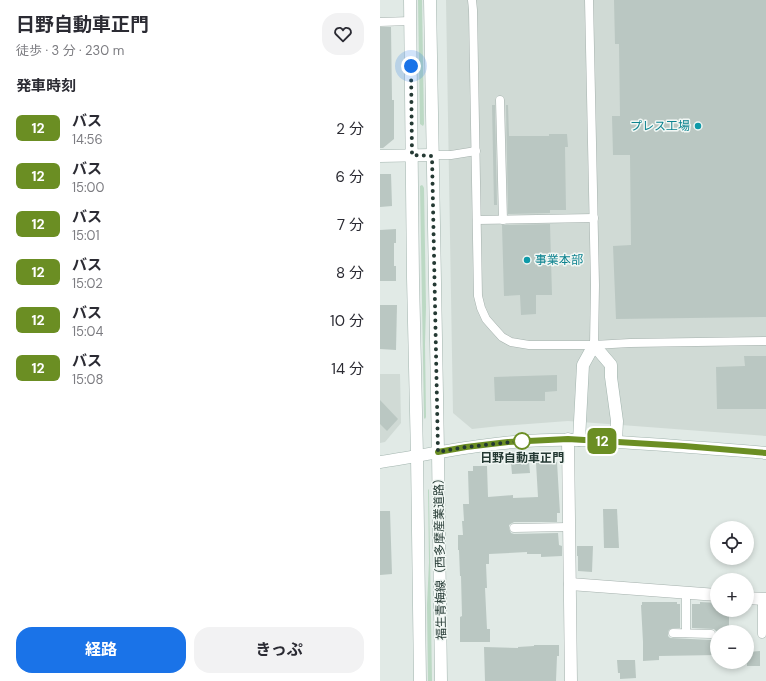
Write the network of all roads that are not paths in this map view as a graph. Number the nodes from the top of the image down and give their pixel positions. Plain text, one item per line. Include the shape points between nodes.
1 (410, 0) edge
2 (430, 0) edge
3 (472, 0) edge
4 (589, 0) edge
5 (410, 21) junction
6 (380, 22) edge
7 (500, 100) dead end
8 (476, 151) junction
9 (412, 155) junction
10 (380, 156) edge
11 (432, 156) junction
12 (594, 218) junction
13 (477, 220) junction
14 (503, 220) junction
15 (766, 341) edge
16 (594, 345) junction
17 (573, 440) junction
18 (616, 442) junction
19 (438, 452) junction
20 (766, 453) edge
21 (417, 456) junction
22 (380, 462) edge
23 (568, 526) junction
24 (514, 528) dead end
25 (570, 584) junction
26 (686, 593) junction
27 (710, 595) edge
28 (754, 598) edge
29 (764, 599) edge
30 (673, 633) dead end
31 (686, 633) junction
32 (710, 634) edge
33 (762, 634) dead end
34 (420, 681) edge
35 (442, 681) edge
36 (571, 681) edge

1 - 5 main road, 福生青梅線（西多摩産業道路）
2 - 11 main road, 福生青梅線（西多摩産業道路）
3 - 8 lane
4 - 12 lane
5 - 6 lane
5 - 9 main road, 福生青梅線（西多摩産業道路）
7 - 14 lane
8 - 11 lane
8 - 13 lane
9 - 10 main road
9 - 11 main road
9 - 21 main road, 福生青梅線（西多摩産業道路）
11 - 19 main road, 福生青梅線（西多摩産業道路）
12 - 14 lane
12 - 16 lane
13 - 14 lane
13 - 16 lane via 478,296 486,319 502,337 529,345
15 - 16 lane
16 - 17 main road via 583,365
16 - 18 main road via 611,365 617,421
17 - 18 main road
17 - 19 main road via 508,442
17 - 23 main road
18 - 20 main road
19 - 21 main road
19 - 35 main road, 福生青梅線（西多摩産業道路）
21 - 22 main road
21 - 34 main road, 福生青梅線（西多摩産業道路）
23 - 24 lane
23 - 25 main road
25 - 26 main road
25 - 36 main road
26 - 27 main road
26 - 31 lane
28 - 29 main road
29 - 33 lane
30 - 31 lane
31 - 32 lane

